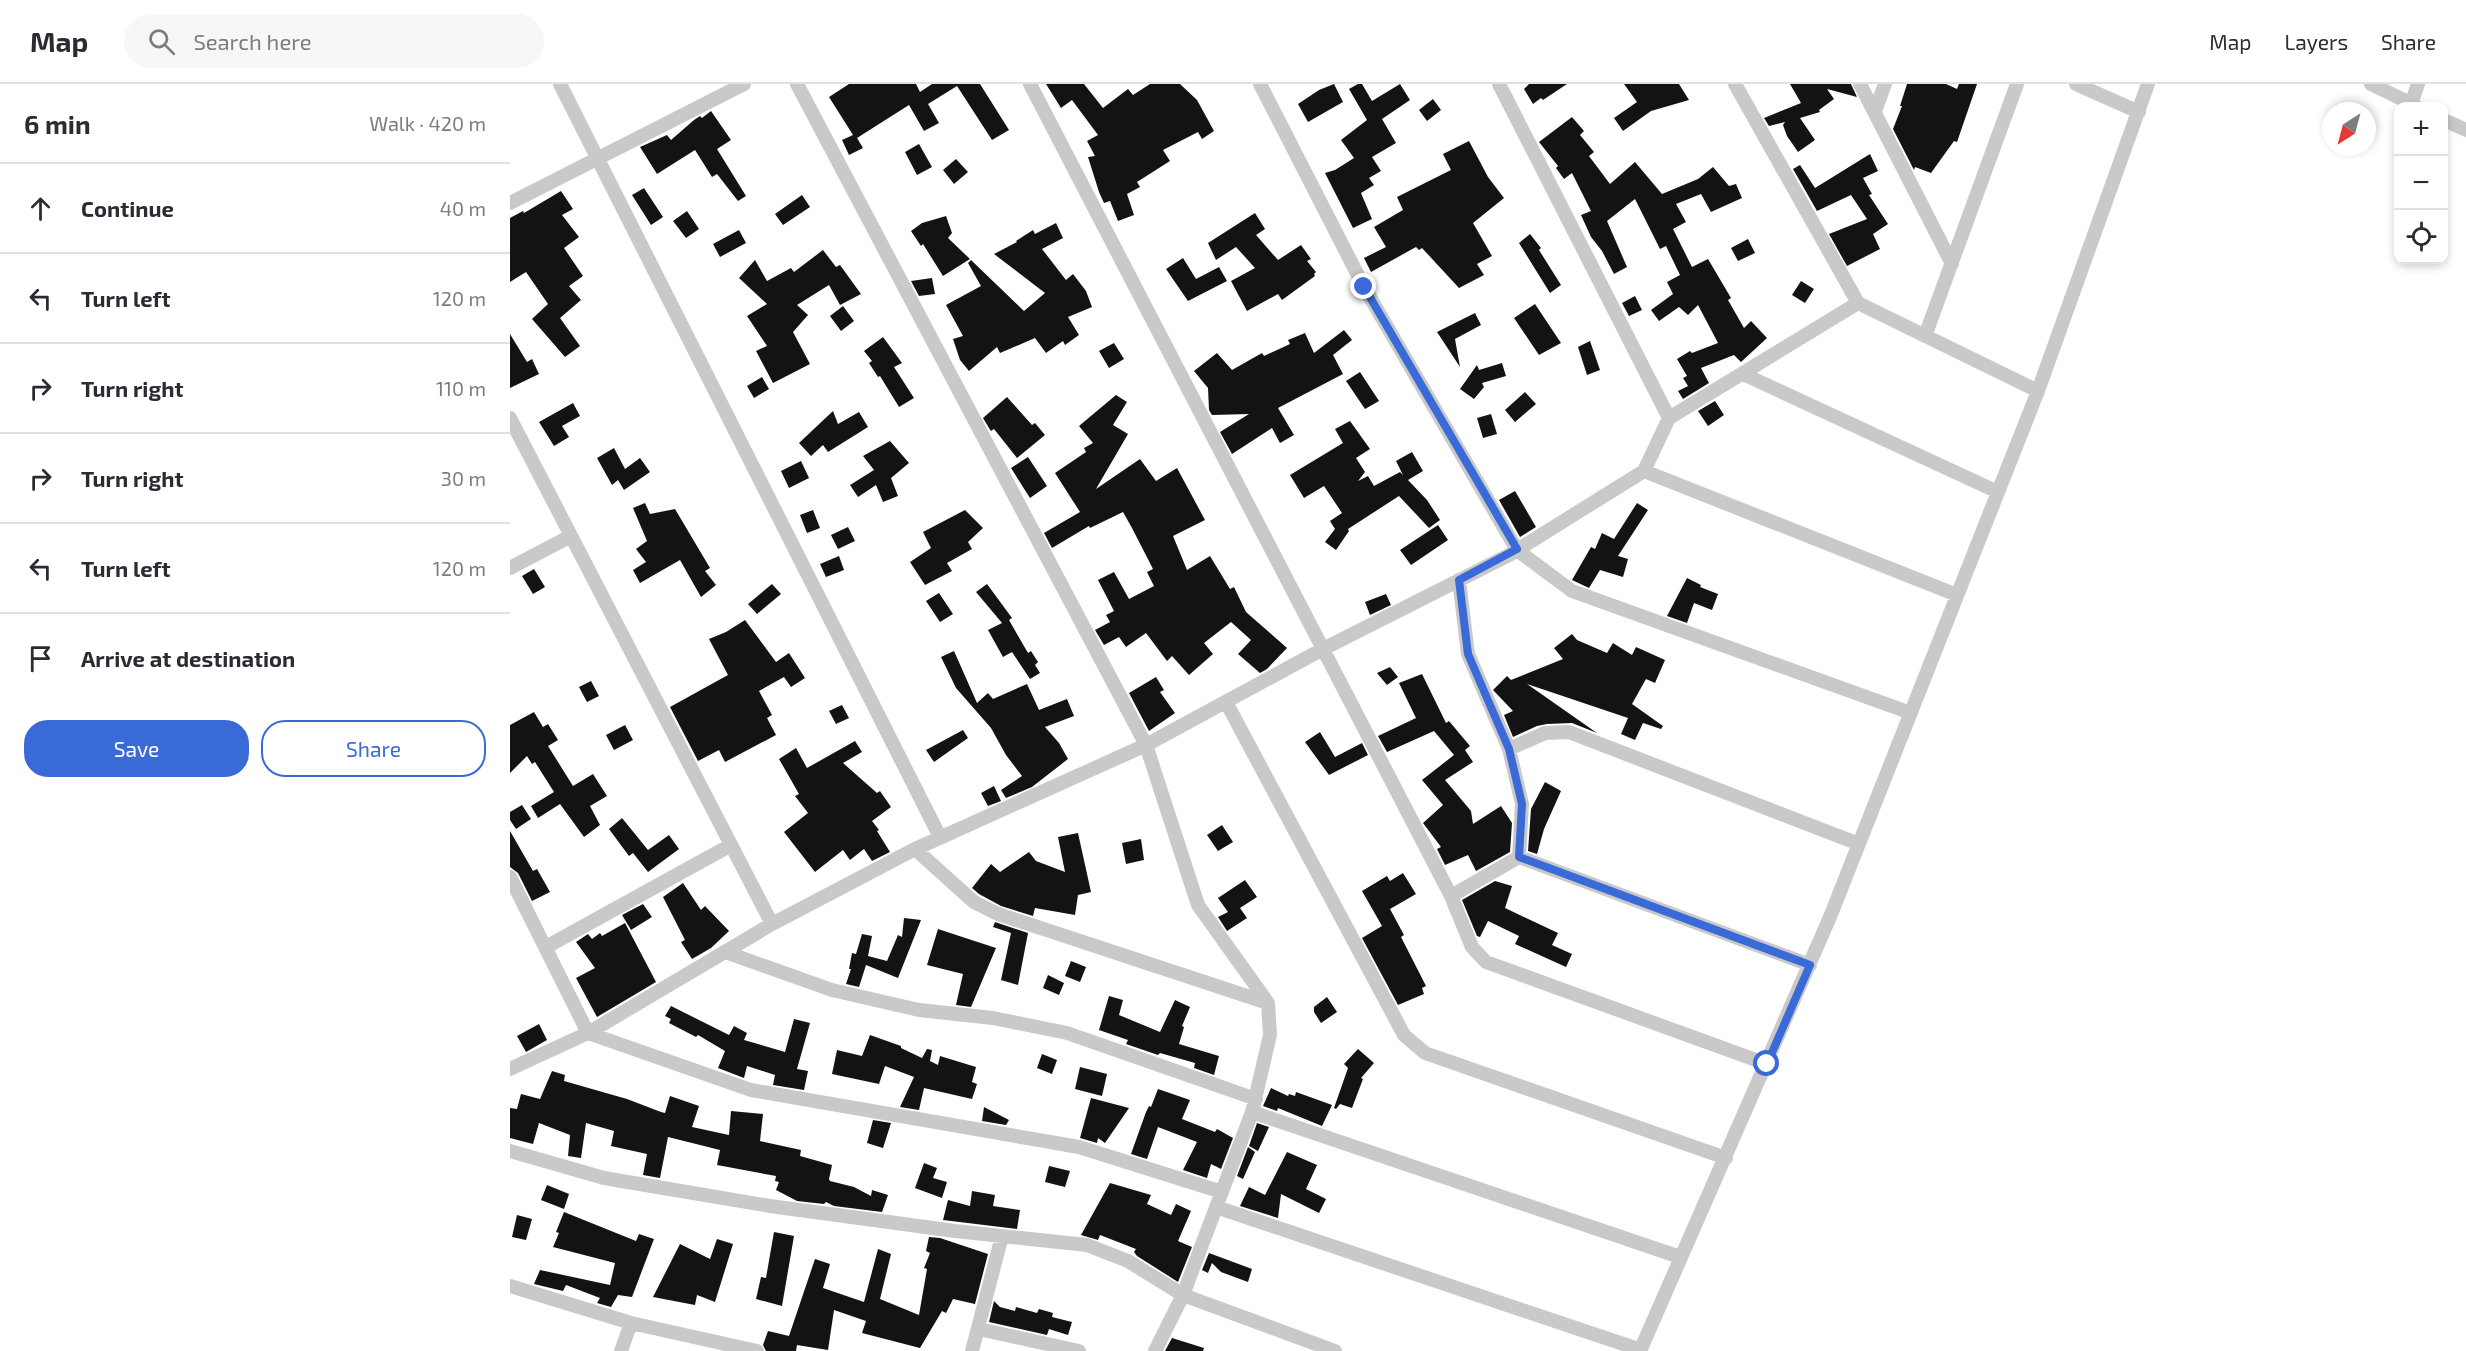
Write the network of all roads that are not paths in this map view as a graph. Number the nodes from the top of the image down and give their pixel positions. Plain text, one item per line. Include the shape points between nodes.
1 (560, 84) edge
2 (744, 84) edge
3 (797, 84) edge
4 (1030, 84) edge
5 (1260, 84) edge
6 (1499, 84) edge
7 (1735, 84) edge
8 (1860, 84) edge
9 (1885, 84) edge
10 (2018, 84) edge
11 (2076, 84) edge
12 (2148, 84) edge
13 (2371, 84) edge
14 (2418, 84) edge
15 (2407, 102) edge
16 (2414, 102) edge
17 (1875, 111) junction
18 (2139, 112) junction
19 (2448, 122) edge
20 (2466, 130) edge
21 (598, 158) junction
22 (510, 203) edge
23 (1952, 264) junction
24 (1858, 303) junction
25 (1925, 336) junction
26 (1743, 374) junction
27 (2038, 392) junction
28 (510, 418) edge
29 (1670, 418) junction
30 (1644, 471) junction
31 (1998, 492) junction
32 (571, 536) junction
33 (1517, 549) junction
34 (510, 568) edge
35 (1459, 580) junction
36 (1957, 595) junction
37 (1323, 649) junction
38 (1226, 702) junction
39 (1911, 713) junction
40 (1146, 745) junction
41 (1509, 749) junction
42 (940, 837) junction
43 (1859, 844) junction
44 (731, 845) junction
45 (915, 849) junction
46 (1519, 857) junction
47 (510, 877) edge
48 (1451, 896) junction
49 (772, 924) junction
50 (546, 947) junction
51 (725, 952) junction
52 (1810, 965) junction
53 (1268, 1003) junction
54 (588, 1034) junction
55 (1767, 1064) junction
56 (510, 1069) edge
57 (1254, 1105) junction
58 (510, 1151) edge
59 (1726, 1158) junction
60 (1222, 1192) junction
61 (1216, 1207) junction
62 (1002, 1236) junction
63 (1680, 1257) junction
64 (510, 1286) edge
65 (1183, 1295) junction
66 (631, 1323) junction
67 (979, 1329) junction
68 (1640, 1350) edge
69 (621, 1351) edge
70 (757, 1351) edge
71 (972, 1351) edge
72 (1079, 1351) edge
73 (1155, 1351) edge
74 (1335, 1351) edge

1 - 21 street
2 - 21 street
3 - 40 street
4 - 37 street
5 - 33 street via 1364,287
6 - 29 street
7 - 24 street
8 - 17 street
9 - 17 street
10 - 23 street
11 - 18 street
12 - 18 street
13 - 15 street
14 - 16 street
17 - 23 street
18 - 27 street
19 - 20 street
21 - 22 street
21 - 42 street
23 - 25 street
24 - 25 street
24 - 26 street
25 - 27 street
26 - 29 street
26 - 31 street
27 - 31 street
28 - 32 street
29 - 30 street
30 - 33 street
30 - 36 street
31 - 36 street
32 - 34 street
32 - 44 street
33 - 35 street
33 - 39 street via 1572,591
35 - 37 street
35 - 41 street via 1468,654
36 - 39 street
37 - 38 street
37 - 48 street
38 - 40 street
38 - 59 street via 1404,1035 1425,1053
39 - 43 street
40 - 42 street
40 - 53 street via 1198,905
41 - 43 street via 1545,733 1569,732
41 - 46 street via 1522,804
42 - 45 street
43 - 52 street
44 - 49 street
44 - 50 street
45 - 49 street
45 - 53 street via 974,902 998,914
46 - 48 street
46 - 52 street
47 - 50 street
48 - 55 street via 1472,947 1486,962
49 - 51 street
50 - 54 street
51 - 54 street
51 - 57 street via 832,990 919,1010 993,1018 1067,1033
52 - 55 street
53 - 57 street via 1270,1035
54 - 56 street
54 - 60 street via 751,1090 1078,1147
55 - 59 street
57 - 60 street
57 - 63 street
58 - 62 street via 604,1178 770,1206
59 - 63 street
60 - 61 street
61 - 65 street
61 - 68 street
62 - 65 street via 1087,1245 1128,1260
62 - 67 street
63 - 68 street
64 - 66 street
65 - 73 street
65 - 74 street
66 - 69 street
66 - 70 street
67 - 71 street
67 - 72 street

